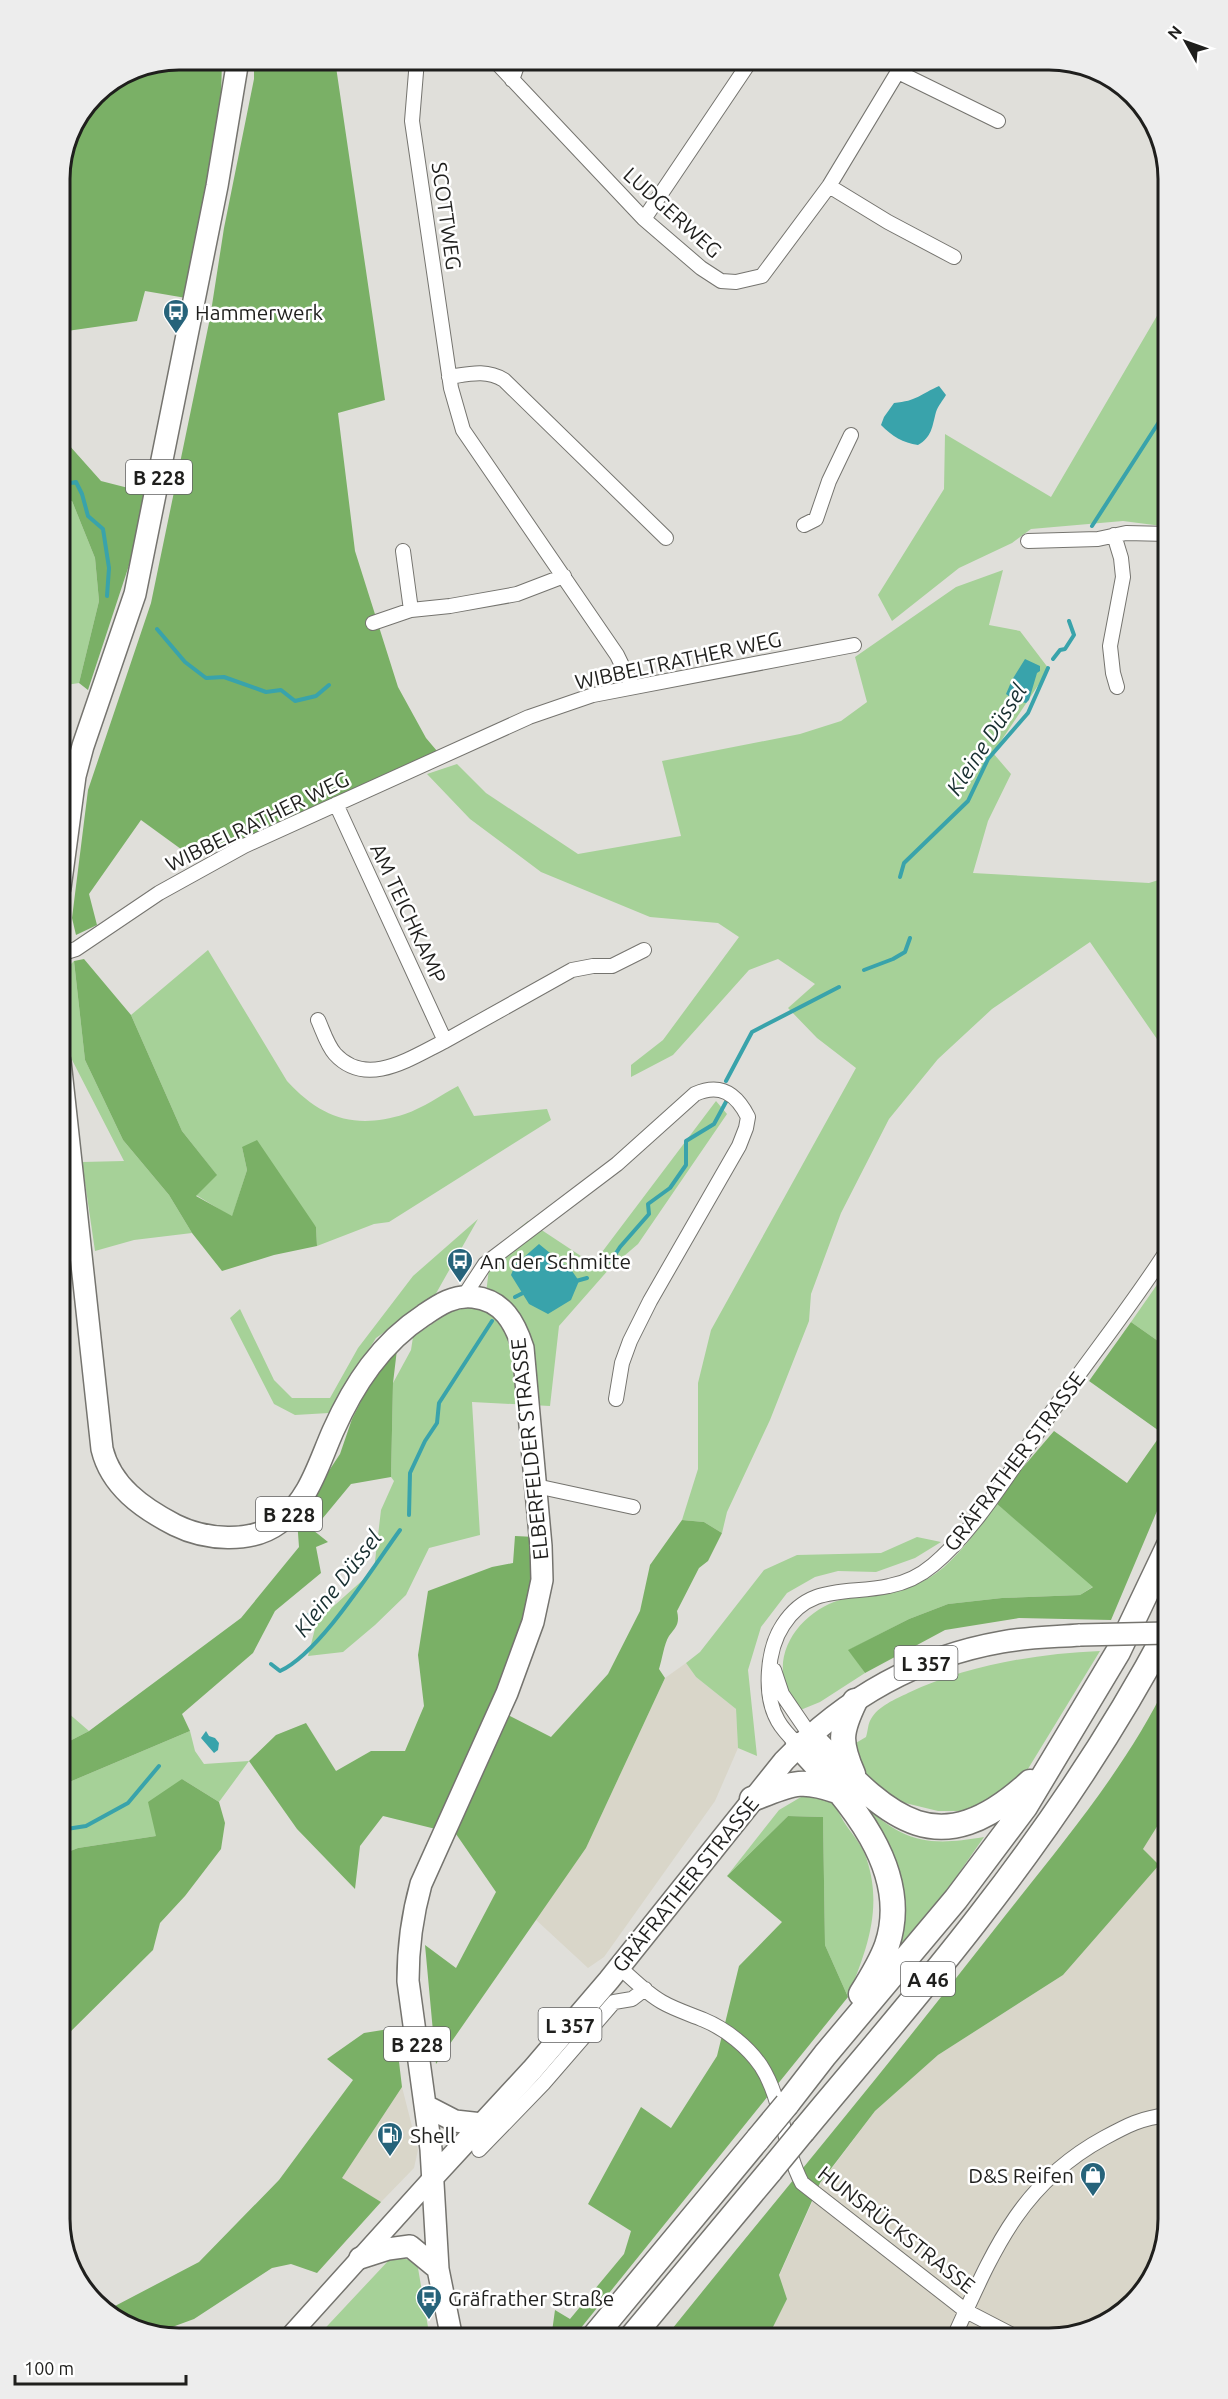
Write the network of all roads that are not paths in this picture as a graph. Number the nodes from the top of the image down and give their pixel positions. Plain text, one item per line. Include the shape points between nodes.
1 (236, 71) edge
2 (416, 71) edge
3 (504, 71) edge
4 (515, 71) edge
5 (744, 71) edge
6 (898, 71) edge
7 (910, 71) edge
8 (512, 80) junction
9 (998, 121) dead end
10 (829, 186) junction
11 (644, 219) junction
12 (954, 257) dead end
13 (449, 377) junction
14 (851, 435) dead end
15 (804, 525) dead end
16 (1158, 534) edge
17 (1114, 535) junction
18 (666, 538) dead end
19 (1028, 541) dead end
20 (403, 551) dead end
21 (564, 576) junction
22 (411, 610) junction
23 (373, 623) dead end
24 (854, 645) dead end
25 (632, 686) junction
26 (1117, 687) dead end
27 (448, 754) joint
28 (336, 804) junction
29 (71, 808) edge
30 (644, 950) dead end
31 (71, 951) edge
32 (318, 1020) dead end
33 (445, 1041) junction
34 (71, 1158) edge
35 (1158, 1265) edge
36 (464, 1296) junction
37 (616, 1399) dead end
38 (536, 1486) junction
39 (633, 1507) dead end
40 (1158, 1568) edge
41 (1158, 1631) edge
42 (1158, 1648) edge
43 (855, 1701) junction
44 (804, 1740) junction
45 (1052, 1762) junction
46 (846, 1785) junction
47 (752, 1799) junction
48 (619, 1967) junction
49 (640, 1985) junction
50 (825, 2055) junction
51 (426, 2106) junction
52 (1158, 2116) edge
53 (482, 2124) junction
54 (479, 2150) dead end
55 (434, 2176) junction
56 (360, 2258) junction
57 (438, 2269) junction
58 (966, 2311) junction
59 (297, 2328) edge
60 (450, 2328) edge
61 (601, 2328) edge
62 (639, 2328) edge
63 (958, 2328) edge
64 (999, 2328) edge

1 - 29 main road, B 228 via 217,186 135,594 82,746
2 - 13 street, SCOTTWEG via 412,121
3 - 8 street, LUDGERWEG
4 - 8 street
5 - 11 street
6 - 10 street, LUDGERWEG
7 - 9 street, LUDGERWEG
8 - 11 street, LUDGERWEG
10 - 11 street, LUDGERWEG via 762,276 736,282 721,281 701,268
10 - 12 street
13 - 18 street via 485,372 504,380
13 - 21 street, SCOTTWEG via 464,430
14 - 15 street via 816,519
16 - 17 street
17 - 19 street
17 - 26 street via 1123,578 1110,646
20 - 22 street
21 - 22 street via 509,596
21 - 25 street, SCOTTWEG via 617,655
22 - 23 street
24 - 25 street, WIBBELTRATHER WEG
25 - 27 street, WIBBELTRATHER WEG via 529,717
27 - 28 street, WIBBELRATHER WEG
28 - 31 street, WIBBELRATHER WEG via 244,846 159,893
28 - 33 street, AM TEICHKAMP
30 - 33 street via 612,966 572,970
32 - 33 street via 335,1053 359,1070 382,1070
34 - 36 main road, B 228 via 105,1463 136,1501 179,1527 226,1537 248,1536 276,1525 303,1499 344,1407 376,1357 404,1328 443,1302
35 - 44 street, GRÄFRATHER STRASSE via 1015,1467 940,1558 914,1578 898,1584 817,1596 787,1620 770,1657
36 - 37 street via 485,1264 617,1164 695,1094 720,1089 733,1096 748,1117 746,1128 630,1341
36 - 38 main road, ELBERFELDER STRASSE / B 228 via 494,1304 508,1314 516,1328 523,1348
38 - 39 street
38 - 51 main road, ELBERFELDER STRASSE / B 228 via 542,1580 533,1622 507,1693 431,1859 414,1907 408,1981
40 - 45 highway, A 46 via 1118,1652
41 - 43 main road, L 357, bridge via 1004,1641 904,1671
42 - 62 highway, A 46, bridge via 1101,1746 979,1918
43 - 44 main road, L 357
43 - 46 highway via 845,1722 842,1744
44 - 46 highway
44 - 47 main road, GRÄFRATHER STRASSE / L 357
45 - 46 highway via 1008,1802 985,1816 958,1825 913,1822 895,1814 867,1792
45 - 50 highway, A 46 via 1025,1807 956,1899
46 - 47 highway via 800,1783
46 - 50 highway via 891,1888 892,1913 887,1944 876,1969
47 - 48 main road, GRÄFRATHER STRASSE / L 357
48 - 49 street, HUNSRÜCKSTRASSE
48 - 53 main road, GRÄFRATHER STRASSE / L 357
49 - 54 street, GRÄFRATHER STRASSE via 632,1999 614,2002
49 - 58 street, HUNSRÜCKSTRASSE via 678,2010 707,2021 747,2049 772,2088 793,2166 802,2183
50 - 61 highway, A 46, bridge
51 - 53 main road via 455,2121
51 - 55 main road, ELBERFELDER STRASSE / B 228
52 - 58 street via 1143,2118 1084,2149 1034,2193 998,2242
53 - 55 main road, GRÄFRATHER STRASSE / L 357
55 - 56 main road, L 357
55 - 57 main road, ELBERFELDER STRASSE / B 228
56 - 57 main road via 410,2246
56 - 59 main road, L 357
57 - 60 main road, ELBERFELDER STRASSE / B 228
58 - 63 street
58 - 64 street, HUNSRÜCKSTRASSE

